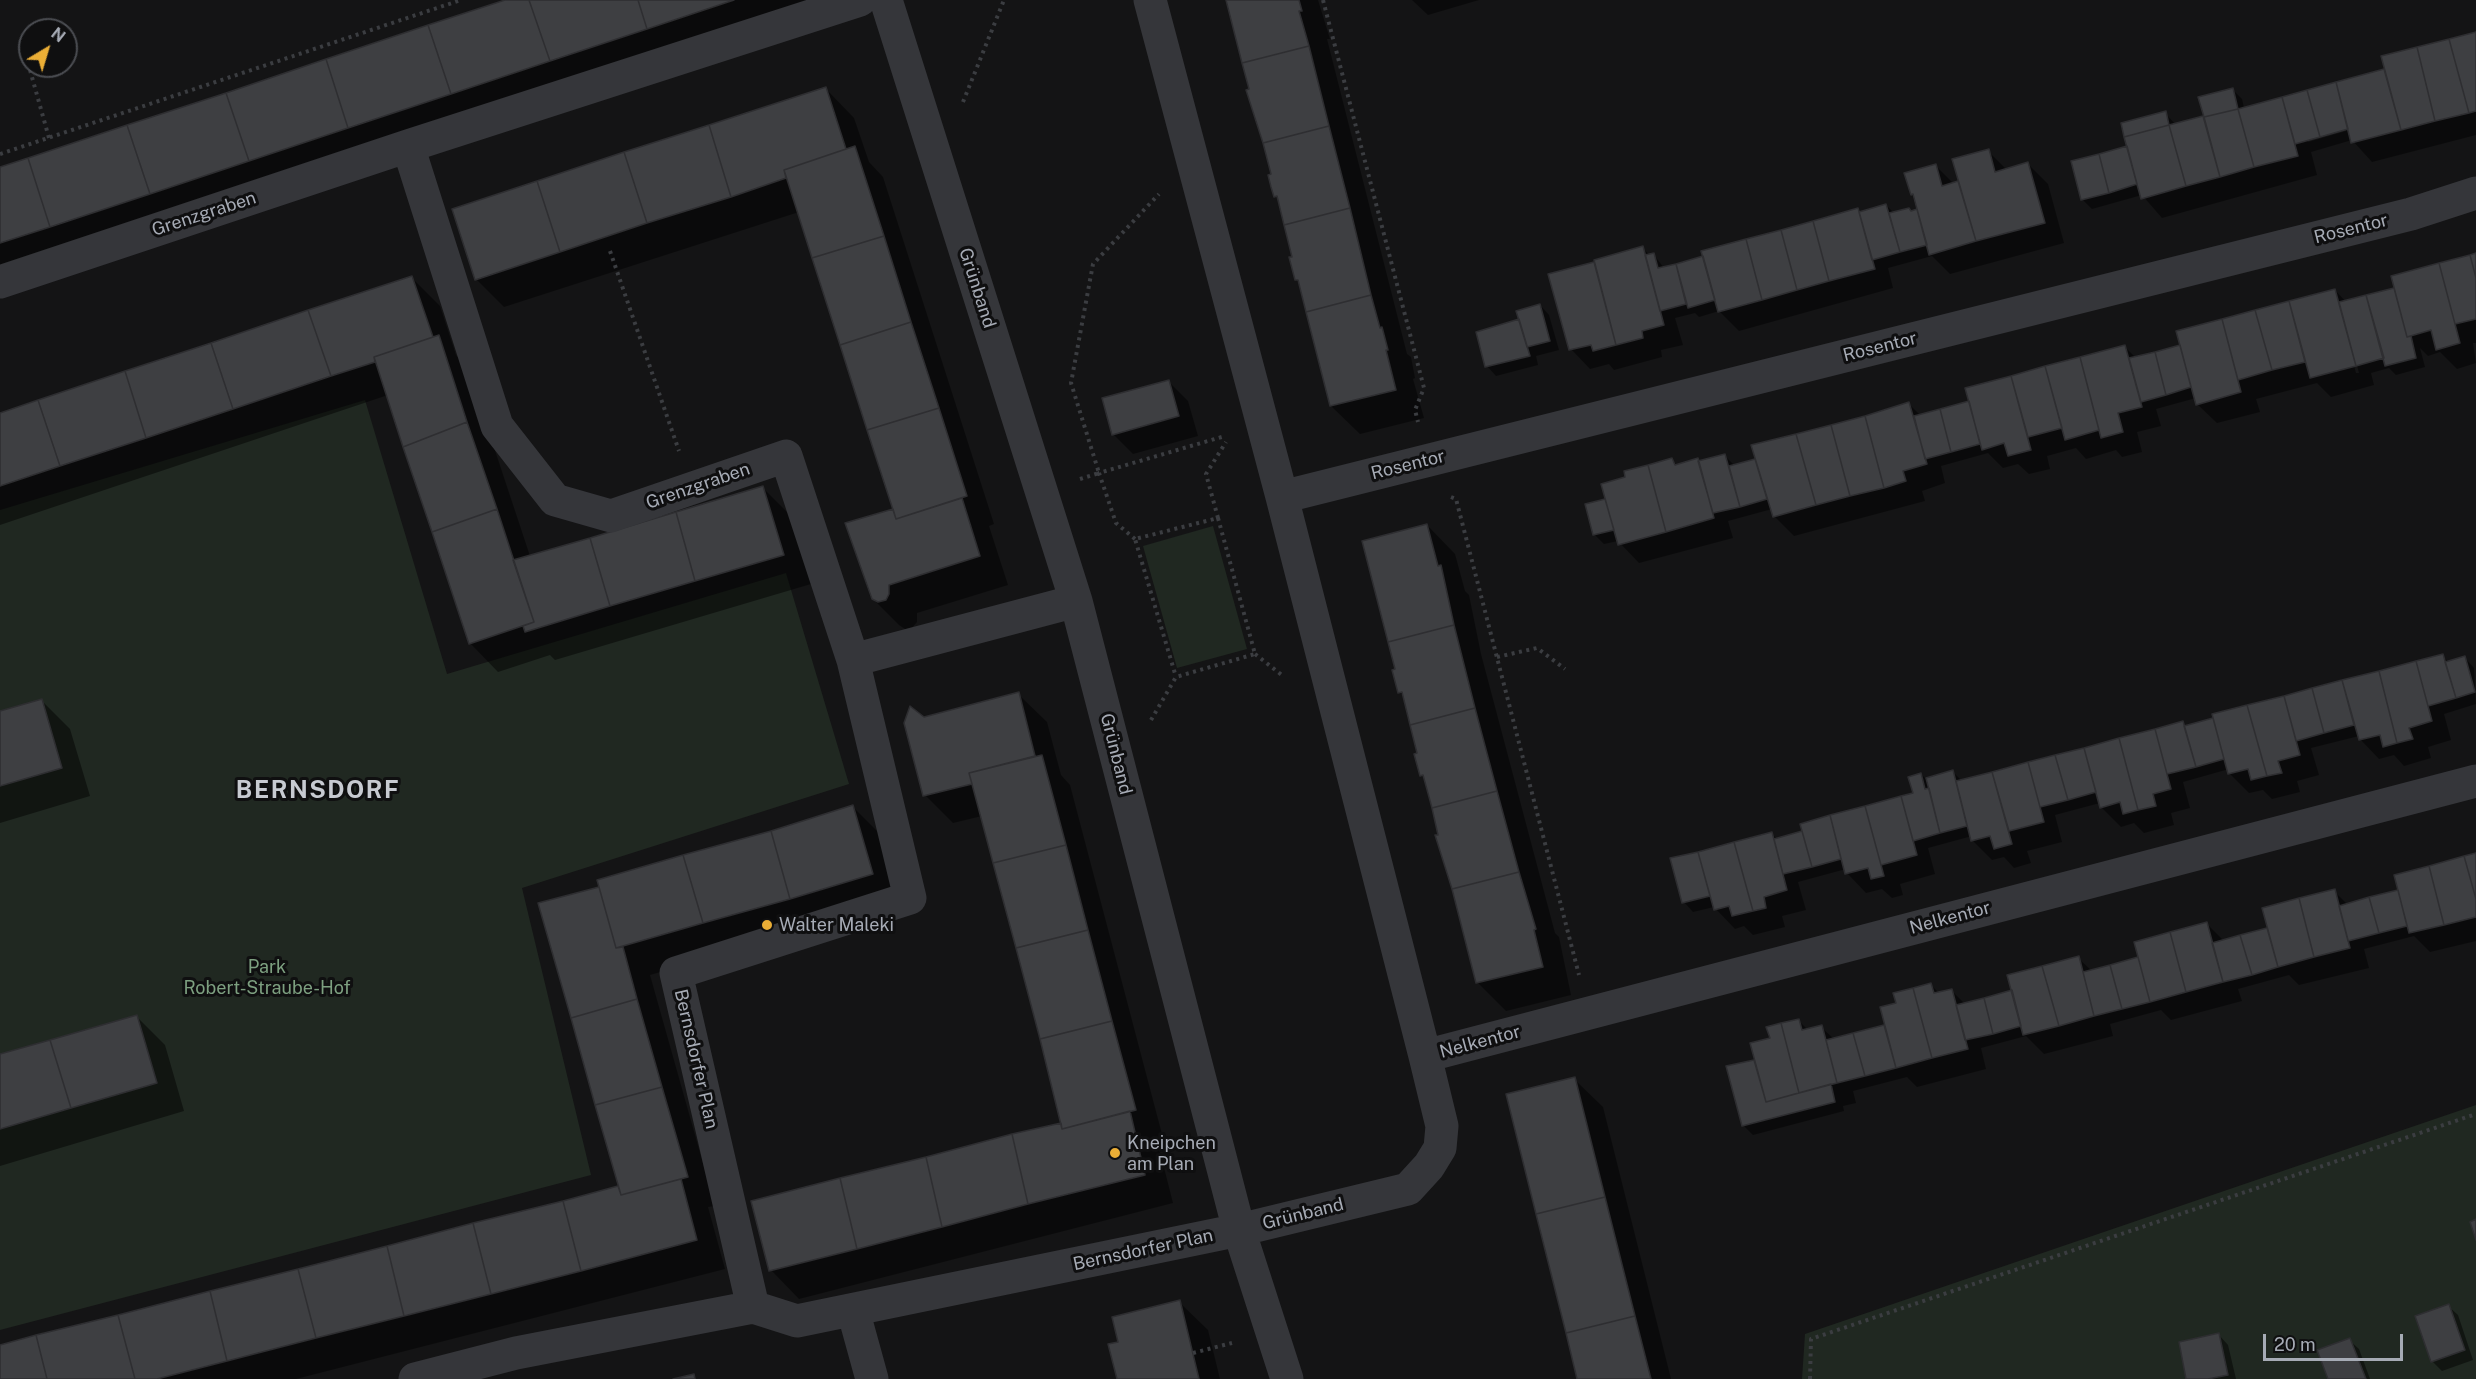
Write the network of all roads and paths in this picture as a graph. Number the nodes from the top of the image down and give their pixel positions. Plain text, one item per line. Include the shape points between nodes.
1 (460, 0) edge
2 (860, 0) edge
3 (886, 0) edge
4 (1004, 0) edge
5 (1149, 0) edge
6 (1323, 0) edge
7 (32, 78) edge
8 (49, 138) junction
9 (408, 146) junction
10 (0, 154) edge
11 (1192, 158) junction
12 (938, 165) junction
13 (2476, 193) edge
14 (610, 251) dead end
15 (0, 282) edge
16 (1429, 460) junction
17 (1099, 473) junction
18 (692, 489) junction
19 (1282, 497) junction
20 (1218, 518) junction
21 (1135, 539) junction
22 (1076, 601) junction
23 (1497, 657) junction
24 (853, 660) junction
25 (1565, 669) dead end
26 (1176, 677) junction
27 (1120, 772) junction
28 (2476, 781) edge
29 (1589, 1013) junction
30 (1425, 1056) junction
31 (2476, 1114) edge
32 (1239, 1230) junction
33 (753, 1308) junction
34 (853, 1310) junction
35 (1209, 1350) dead end
36 (1193, 1353) dead end
37 (520, 1366) edge
38 (415, 1379) edge
39 (872, 1379) edge
40 (1287, 1379) edge
41 (1810, 1379) edge

1 - 8 path
2 - 9 street, Grenzgraben
3 - 12 street, Grünband
4 - 12 path
5 - 11 street, Grünband
6 - 16 path via 1424,388 1415,410
7 - 8 path
8 - 10 path
9 - 15 street, Grenzgraben
9 - 18 street, Grenzgraben via 497,426 555,500 611,516
11 - 17 path via 1093,264 1071,383
11 - 19 street, Grünband
12 - 22 street, Grünband
13 - 16 street, Rosentor via 2411,214
14 - 18 path
16 - 19 street, Rosentor
16 - 23 path via 1438,491 1456,500
17 - 20 path via 1230,435 1206,474
17 - 21 path via 1116,523
18 - 24 street, Grenzgraben via 786,456
19 - 30 street, Grünband
20 - 21 path
20 - 26 path via 1255,654
21 - 26 path
22 - 24 street
22 - 27 street, Grünband
23 - 25 path via 1537,648
23 - 29 path
24 - 33 street, Bernsdorfer Plan via 910,898 676,973
26 - 27 path
27 - 32 street, Grünband
28 - 29 street, Nelkentor
29 - 30 street, Nelkentor
30 - 32 street, Grünband via 1442,1126 1440,1148 1407,1189
31 - 41 path via 1811,1339
32 - 34 street, Bernsdorfer Plan
32 - 40 street, Bernsdorfer Plan
33 - 34 street, Bernsdorfer Plan via 797,1321
33 - 37 street, Bernsdorfer Plan
34 - 39 street
35 - 36 path
37 - 38 street, Bernsdorfer Plan

